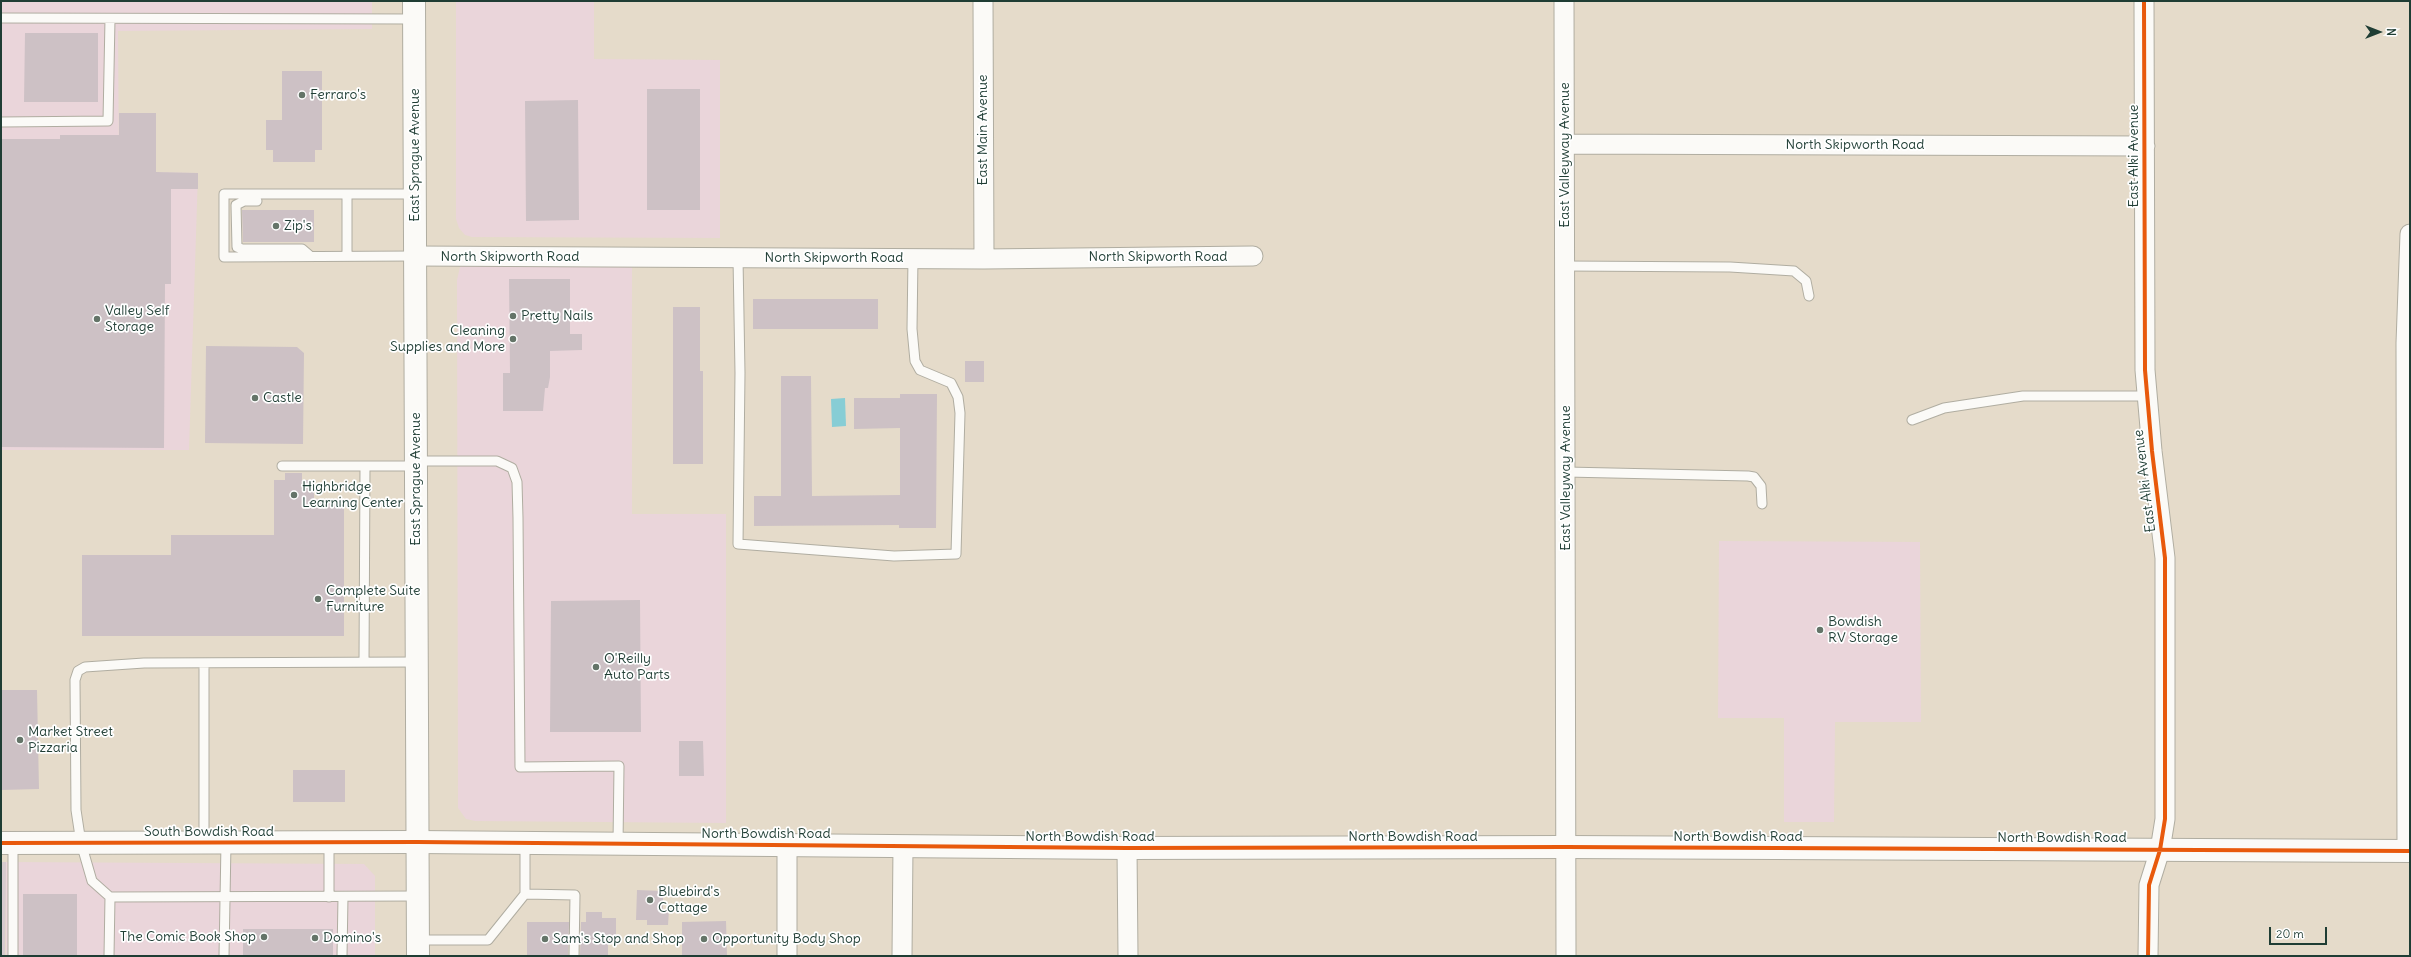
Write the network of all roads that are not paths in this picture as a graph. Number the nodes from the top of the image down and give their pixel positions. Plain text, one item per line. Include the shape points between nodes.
1 (983, 1) edge
2 (1564, 1) edge
3 (2144, 1) edge
4 (414, 10) edge
5 (1, 18) edge
6 (110, 19) junction
7 (1, 122) edge
8 (1565, 144) junction
9 (2145, 146) junction
10 (309, 194) junction
11 (347, 194) junction
12 (415, 194) junction
13 (2410, 234) edge
14 (309, 255) junction
15 (347, 256) junction
16 (415, 256) junction
17 (1252, 256) dead end
18 (738, 258) junction
19 (913, 258) junction
20 (984, 259) junction
21 (1565, 266) junction
22 (1809, 296) dead end
23 (2147, 396) junction
24 (1912, 420) dead end
25 (416, 464) junction
26 (282, 466) dead end
27 (365, 466) junction
28 (1566, 472) junction
29 (1762, 504) dead end
30 (364, 662) junction
31 (416, 662) junction
32 (204, 663) junction
33 (329, 842) junction
34 (417, 842) junction
35 (7, 843) edge
36 (81, 843) junction
37 (204, 843) junction
38 (226, 843) junction
39 (525, 843) junction
40 (618, 844) junction
41 (787, 846) junction
42 (903, 846) junction
43 (1566, 847) junction
44 (1127, 848) junction
45 (2160, 850) junction
46 (2408, 851) edge
47 (525, 894) junction
48 (418, 896) junction
49 (110, 897) junction
50 (329, 897) junction
51 (343, 897) junction
52 (225, 898) junction
53 (418, 948) edge
54 (13, 956) edge
55 (109, 956) edge
56 (224, 956) edge
57 (342, 956) edge
58 (574, 956) edge
59 (787, 956) edge
60 (902, 956) edge
61 (1128, 956) edge
62 (1566, 956) edge
63 (2148, 956) edge

1 - 20 street, East Main Avenue
2 - 8 street, East Valleyway Avenue
3 - 9 street, East Alki Avenue
4 - 6 lane
4 - 12 street, East Sprague Avenue
5 - 6 lane
6 - 7 lane via 108,121
8 - 9 street, North Skipworth Road
8 - 21 street, East Valleyway Avenue
9 - 23 street, East Alki Avenue
10 - 11 lane
10 - 14 lane via 296,200 244,201 236,205 234,213 237,247 302,249
10 - 14 lane via 224,194 224,257
11 - 12 lane
11 - 15 lane
12 - 16 street, East Sprague Avenue
13 - 46 street via 2406,343
14 - 15 lane
15 - 16 lane
16 - 18 street, North Skipworth Road
16 - 25 street, East Sprague Avenue
17 - 20 street, North Skipworth Road
18 - 19 street, North Skipworth Road
18 - 19 lane via 738,544 894,556 956,554 960,413 958,397 951,383 920,370 915,361 912,329
19 - 20 street, North Skipworth Road
21 - 22 lane via 1730,267 1794,271 1806,281
21 - 28 street, East Valleyway Avenue
23 - 24 lane via 2023,396 1944,408
23 - 45 street, East Alki Avenue via 2165,558 2165,819
25 - 27 lane
25 - 31 street, East Sprague Avenue
25 - 40 lane via 497,461 512,468 517,482 518,511 520,767 619,766
26 - 27 lane
27 - 30 lane
28 - 29 lane via 1748,476 1754,477 1761,486
28 - 43 street, East Valleyway Avenue
30 - 31 lane
30 - 32 lane
31 - 34 street, East Sprague Avenue
32 - 36 lane via 144,663 85,667 78,671 75,680 76,810
32 - 37 lane
33 - 34 street, South Bowdish Road
33 - 38 street, South Bowdish Road
33 - 50 lane
34 - 39 street, North Bowdish Road
34 - 48 street, East Sprague Avenue
35 - 36 street, South Bowdish Road
35 - 54 lane
36 - 37 street, South Bowdish Road
36 - 49 lane via 92,880
37 - 38 street, South Bowdish Road
38 - 52 lane
39 - 40 street, North Bowdish Road
39 - 47 lane
40 - 41 street, North Bowdish Road
41 - 42 street, North Bowdish Road
41 - 59 street
42 - 44 street, North Bowdish Road
42 - 60 street
43 - 44 street, North Bowdish Road
43 - 45 street, North Bowdish Road
43 - 62 street, East Valleyway Avenue
44 - 61 street
45 - 46 street, North Bowdish Road
45 - 63 street, East Alki Avenue via 2149,886
47 - 53 lane via 488,940
47 - 58 lane via 575,895
48 - 51 lane
48 - 53 street, East Sprague Avenue
49 - 52 lane
49 - 55 lane
50 - 51 lane
50 - 52 lane
51 - 57 lane
52 - 56 lane

